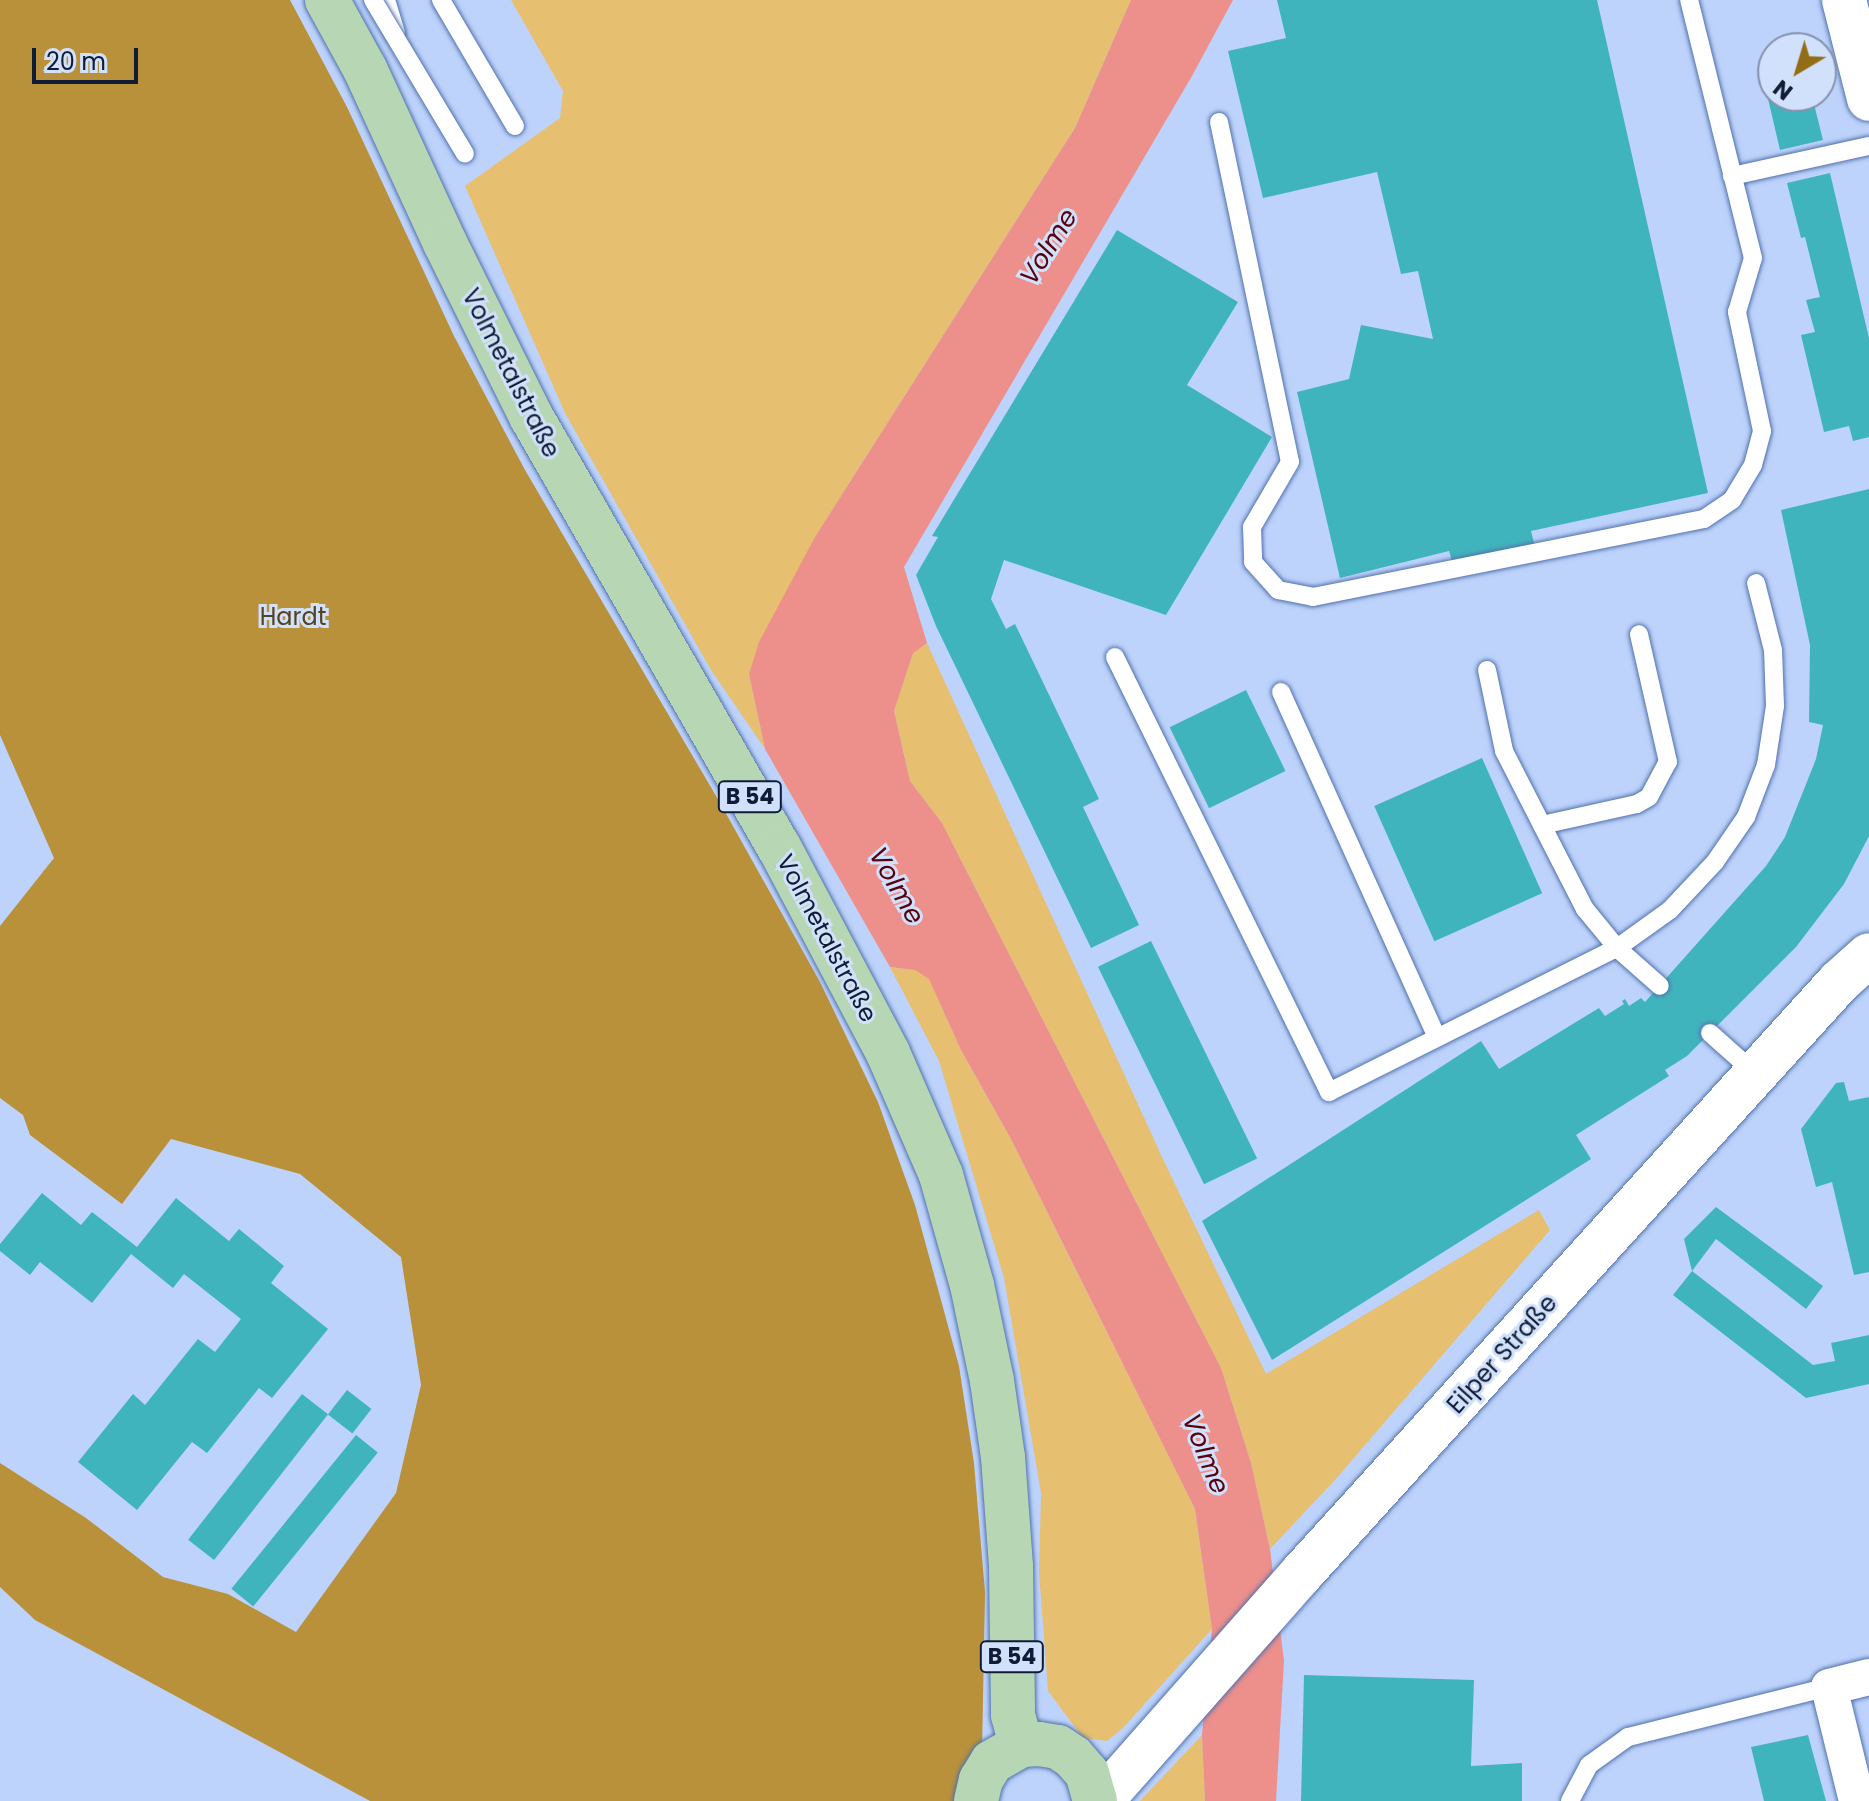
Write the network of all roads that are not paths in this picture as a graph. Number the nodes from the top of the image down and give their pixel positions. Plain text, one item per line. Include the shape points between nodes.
1 (327, 0) edge
2 (347, 0) edge
3 (373, 0) edge
4 (386, 0) edge
5 (441, 0) edge
6 (1689, 0) edge
7 (1844, 0) edge
8 (386, 67) junction
9 (1869, 99) edge
10 (1219, 122) dead end
11 (515, 126) dead end
12 (1869, 146) edge
13 (465, 154) dead end
14 (1732, 176) junction
15 (1756, 583) dead end
16 (1639, 634) dead end
17 (1115, 657) dead end
18 (1487, 670) dead end
19 (1281, 692) dead end
20 (1542, 825) junction
21 (1617, 948) junction
22 (1869, 955) edge
23 (1660, 986) dead end
24 (1710, 1033) dead end
25 (1437, 1037) junction
26 (1756, 1074) junction
27 (1869, 1677) edge
28 (1829, 1687) junction
29 (1021, 1745) junction
30 (1095, 1792) edge
31 (976, 1801) edge
32 (1570, 1801) edge
33 (1857, 1801) edge

1 - 8 main road, Volmetalstraße / B 54
2 - 8 main road, Volmetalstraße / B 54
3 - 13 lane, bridge
4 - 8 lane
5 - 11 lane
6 - 14 lane
7 - 9 street
8 - 29 main road, Volmetalstraße / B 54 via 445,243 532,418 779,847 888,1053 941,1175 972,1285 1003,1457 1013,1715
10 - 14 lane via 1290,462 1252,527 1253,562 1278,590 1313,597 1704,519 1732,500 1753,465 1762,431 1737,312 1753,258
12 - 14 lane
15 - 21 lane via 1773,650 1775,706 1766,765 1746,817 1715,862 1670,910
16 - 20 lane via 1668,762 1649,797 1637,804
17 - 25 lane via 1329,1092
18 - 20 lane via 1504,751
19 - 25 lane
20 - 21 lane via 1585,909
21 - 23 lane
21 - 25 lane
22 - 26 street, Eilper Straße
24 - 26 lane
26 - 30 street, Eilper Straße via 1137,1756
27 - 28 street
28 - 32 lane via 1628,1737 1589,1765
28 - 33 street
29 - 30 main road via 1058,1747 1073,1757
29 - 31 main road via 992,1762

